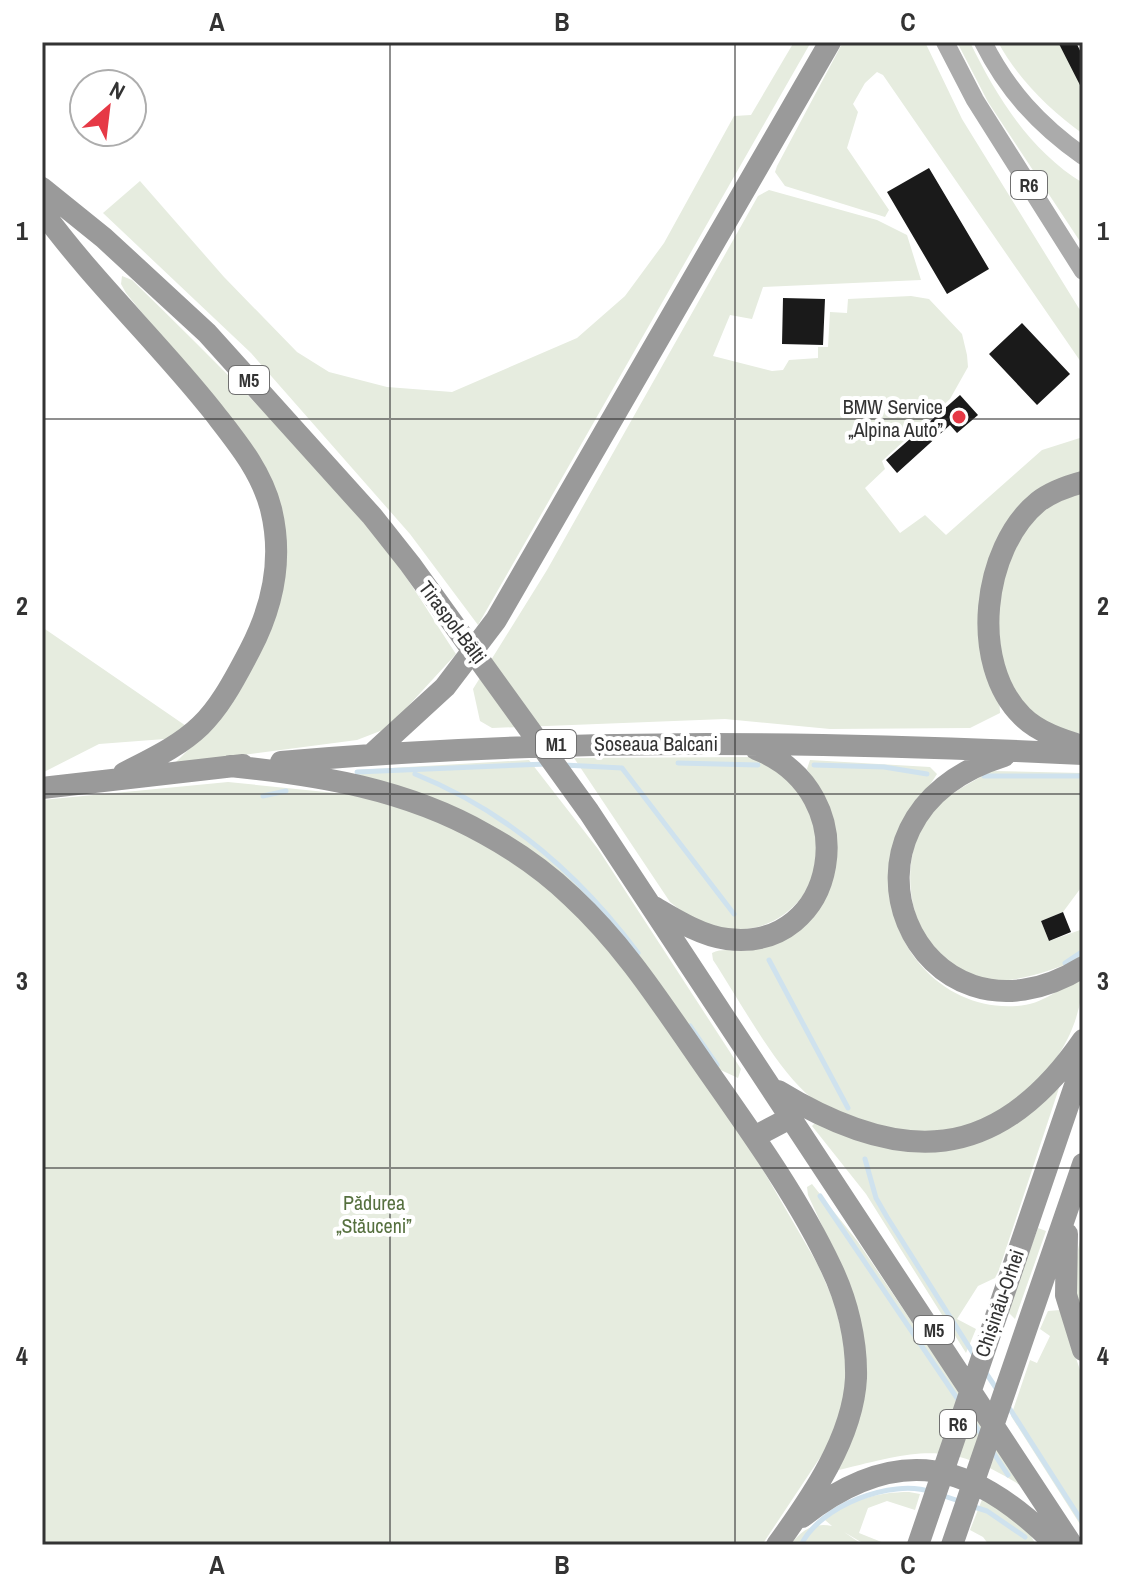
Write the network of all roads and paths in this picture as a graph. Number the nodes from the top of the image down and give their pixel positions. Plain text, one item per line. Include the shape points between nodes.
1 (830, 42) edge
2 (945, 42) edge
3 (983, 42) edge
4 (1083, 156) edge
5 (42, 188) edge
6 (42, 211) edge
7 (1083, 271) edge
8 (1083, 482) edge
9 (741, 743) junction
10 (1083, 746) edge
11 (1019, 751) junction
12 (372, 754) junction
13 (1083, 754) edge
14 (230, 766) junction
15 (109, 780) junction
16 (42, 788) edge
17 (650, 904) junction
18 (1083, 967) edge
19 (1083, 1040) edge
20 (1083, 1062) edge
21 (771, 1087) junction
22 (792, 1117) junction
23 (754, 1137) junction
24 (1082, 1166) edge
25 (1069, 1205) junction
26 (1083, 1350) edge
27 (1047, 1505) junction
28 (791, 1525) junction
29 (1048, 1541) edge
30 (777, 1545) edge
31 (918, 1545) edge
32 (952, 1545) edge
33 (1072, 1545) edge

1 - 12 highway via 496,620 445,687
2 - 7 main road, R6 via 975,100
3 - 4 main road via 1017,98
5 - 17 highway, Tiraspol-Bălți / M5 via 207,333 372,516
6 - 15 highway via 247,455 261,481 275,533 269,608 227,695 182,744
8 - 10 highway via 1038,502 1019,524 997,568 990,622 993,656 1014,707 1036,727
9 - 11 highway, Șoseaua Balcani / M1
9 - 12 highway, Șoseaua Balcani / M1 via 570,743
9 - 17 highway via 787,763 815,797 827,840 814,896 798,918 780,930 739,940 702,932
11 - 13 highway, Șoseaua Balcani / M1
11 - 18 highway via 951,779 917,814 902,848 898,874 902,912 932,960 975,987 1027,990
12 - 14 highway, Șoseaua Balcani / M1
14 - 15 highway, M1
14 - 23 highway via 353,782 429,807 484,833 536,867 631,960
15 - 16 highway, M1
17 - 21 highway, Tiraspol-Bălți / M5
19 - 21 highway via 1049,1084 1006,1121 934,1141 859,1133
20 - 31 highway, Chișinău-Orhei / R6
21 - 22 highway, Tiraspol-Bălți / M5
22 - 23 highway
22 - 27 highway, M5
23 - 28 highway via 831,1267 855,1351 856,1379 847,1421
24 - 25 highway, Chișinău-Orhei / R6
25 - 26 highway via 1066,1295
25 - 32 highway, Chișinău-Orhei / R6
27 - 29 highway
27 - 33 highway, M5
28 - 29 highway via 863,1479 933,1471 960,1475 992,1490
28 - 30 highway

